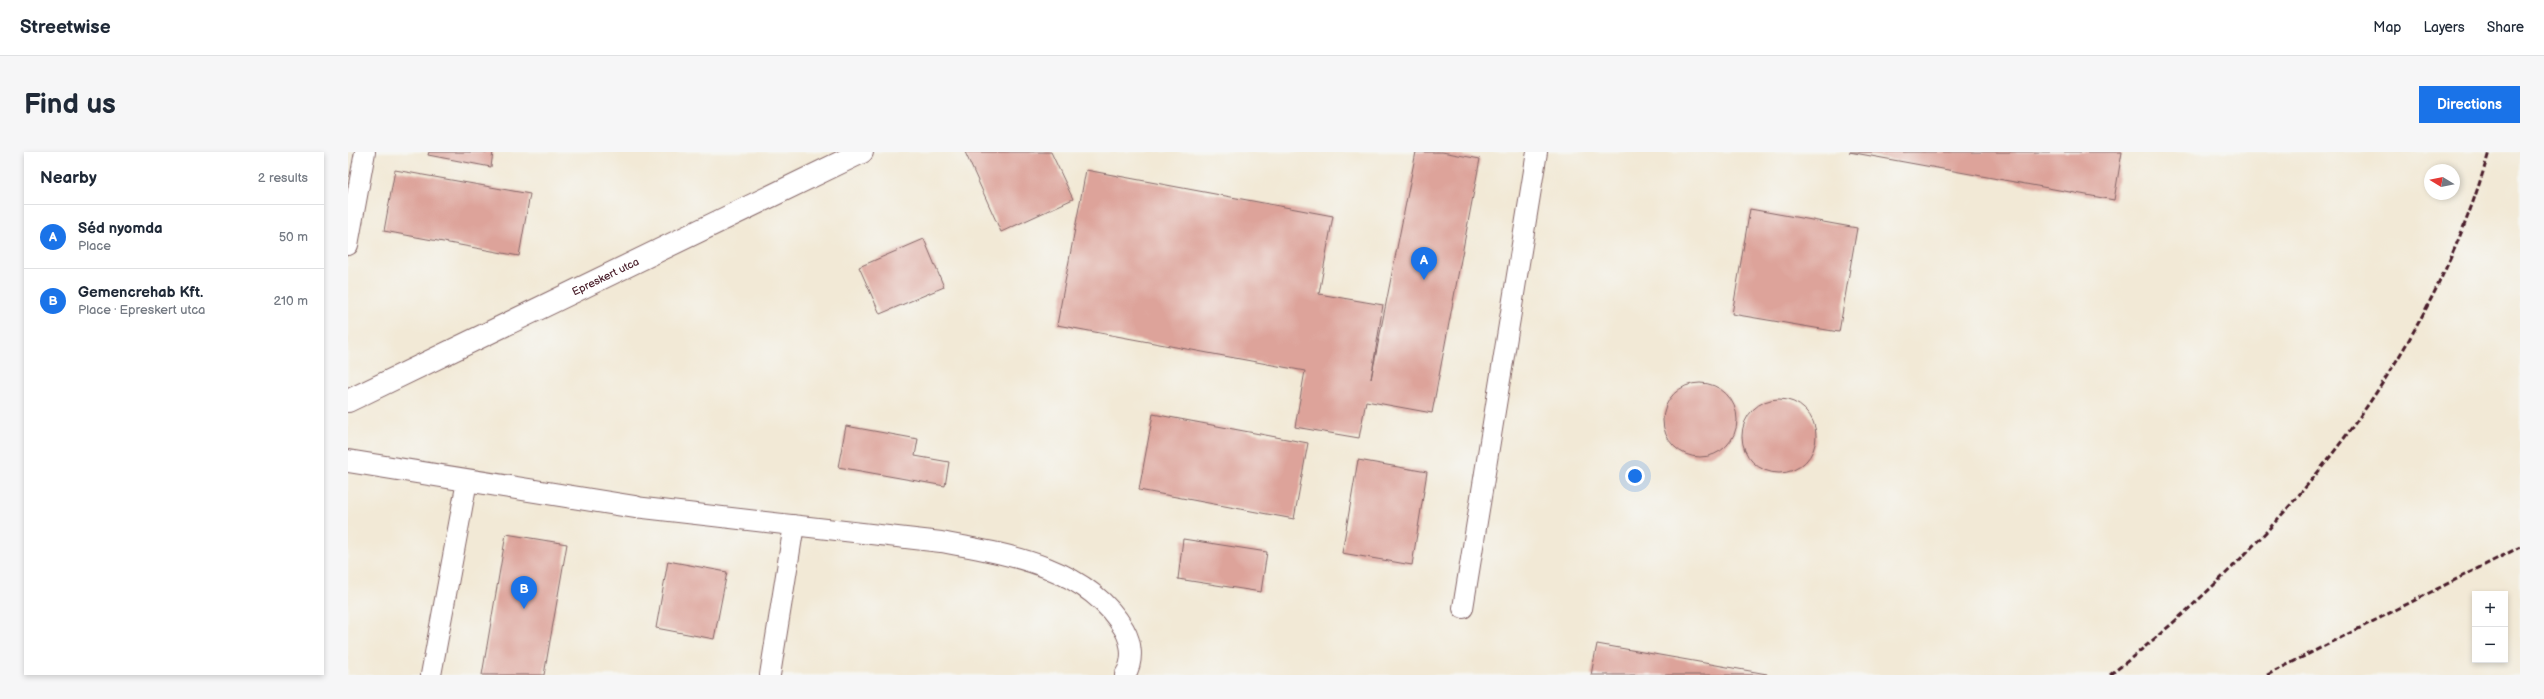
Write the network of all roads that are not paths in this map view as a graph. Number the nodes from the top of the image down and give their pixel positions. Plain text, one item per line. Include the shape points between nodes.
1 (364, 152) edge
2 (862, 152) edge
3 (1537, 152) edge
4 (348, 244) edge
5 (348, 401) edge
6 (348, 461) edge
7 (467, 481) junction
8 (635, 507) joint
9 (794, 525) junction
10 (1463, 608) dead end
11 (431, 675) edge
12 (770, 675) edge
13 (1125, 675) edge

1 - 4 lane
2 - 5 street, Epreskert utca
3 - 10 lane
6 - 7 street
7 - 8 street
7 - 11 lane
8 - 9 lane
9 - 12 lane
9 - 13 lane via 941,542 986,550 1066,575 1091,590 1120,622 1128,636 1131,653

